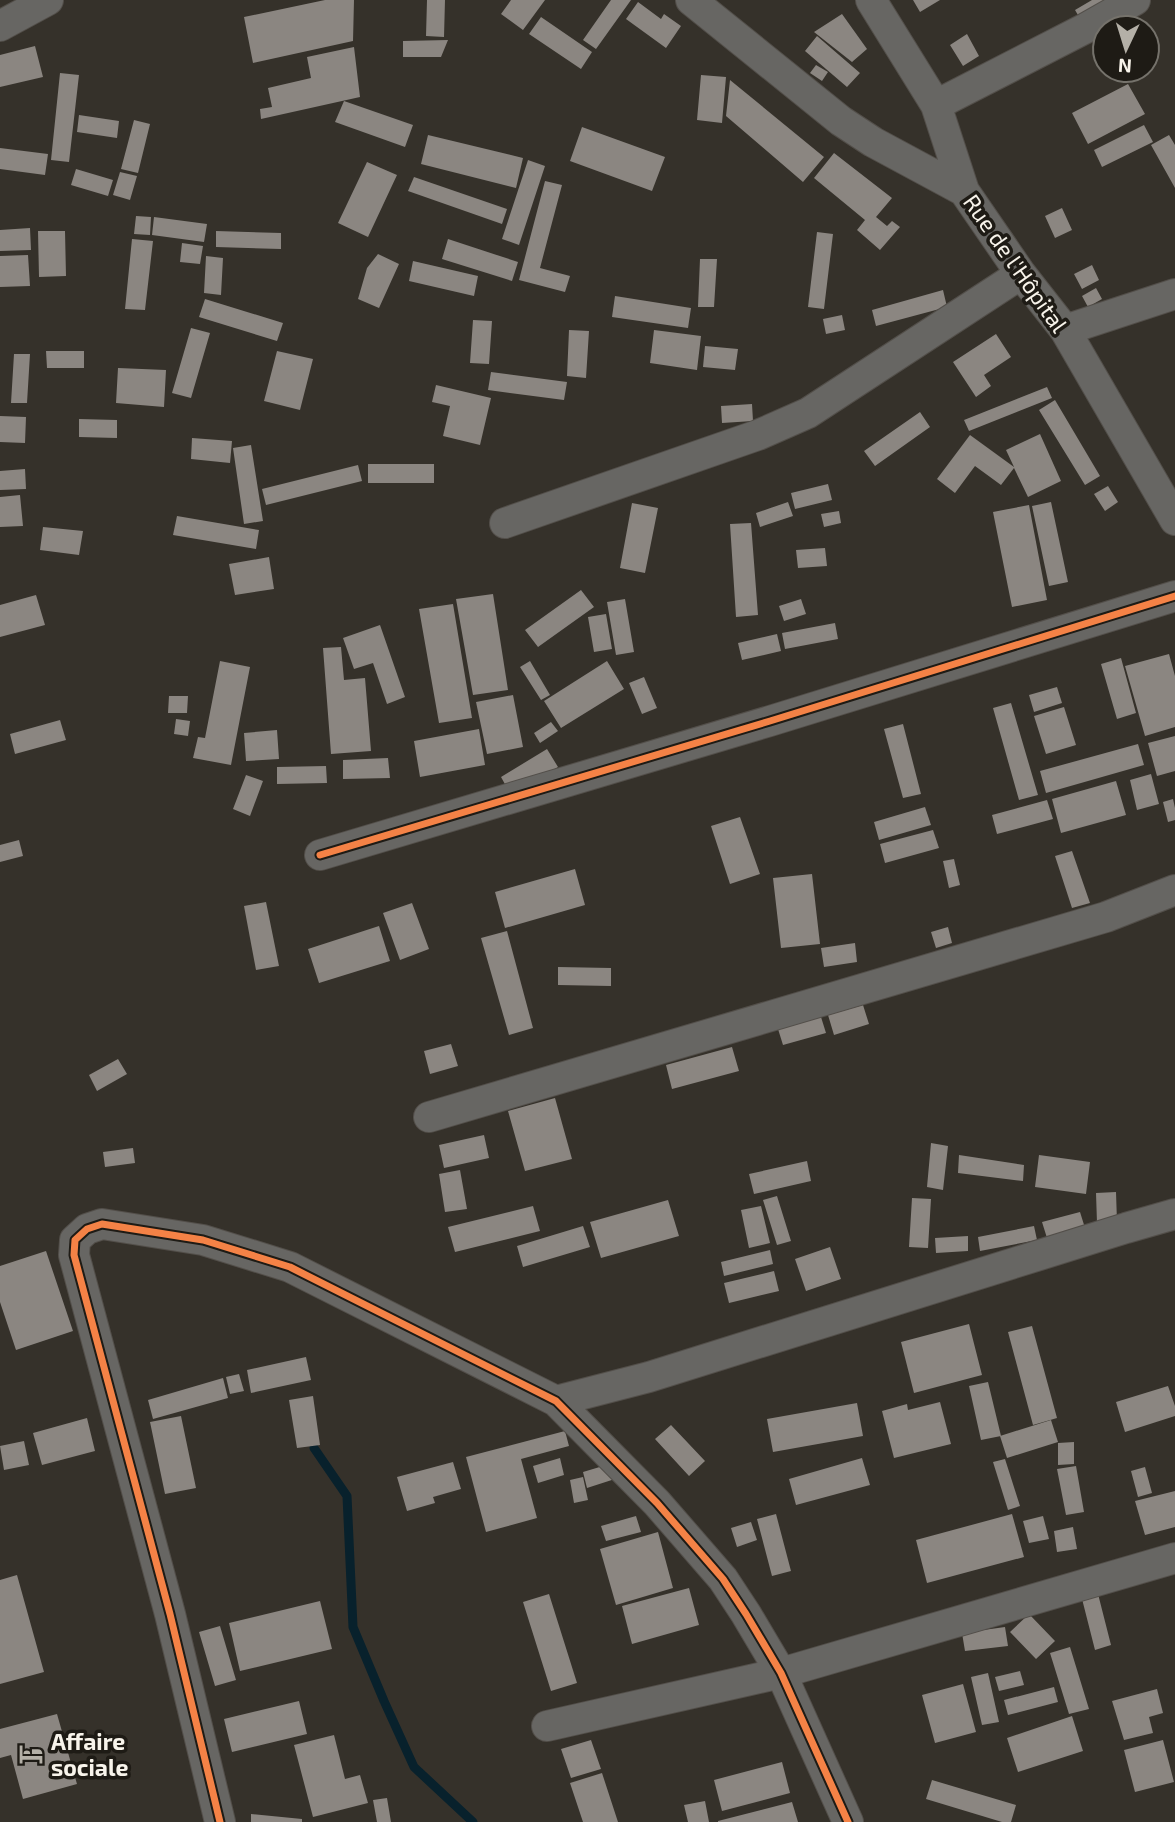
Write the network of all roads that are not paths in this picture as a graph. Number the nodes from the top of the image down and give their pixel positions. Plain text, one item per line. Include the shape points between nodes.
1 (48, 0) edge
2 (691, 0) edge
3 (871, 0) edge
4 (1135, 0) edge
5 (0, 26) edge
6 (936, 105) junction
7 (964, 191) junction
8 (1021, 274) junction
9 (1175, 294) edge
10 (1065, 330) junction
11 (1175, 520) edge
12 (505, 523) dead end
13 (1175, 596) edge
14 (320, 855) dead end
15 (1175, 890) edge
16 (429, 1117) dead end
17 (1175, 1214) edge
18 (556, 1401) junction
19 (1175, 1558) edge
20 (781, 1672) junction
21 (547, 1726) dead end
22 (220, 1822) edge
23 (848, 1822) edge

1 - 5 street
2 - 7 street via 841,121
3 - 6 street, Rue de l'Hôpital
4 - 6 street
6 - 7 street, Rue de l'Hôpital
7 - 8 street, Rue de l'Hôpital
8 - 10 street, Rue de l'Hôpital
8 - 12 street via 808,413 758,435
9 - 10 street
10 - 11 street, Rue de l'Hôpital
13 - 14 street
15 - 16 street via 1105,917
17 - 18 street via 649,1377
18 - 20 street via 657,1503 723,1579
18 - 22 street via 290,1267 203,1240 102,1224 75,1240 74,1255
19 - 20 street
20 - 21 street
20 - 23 street

